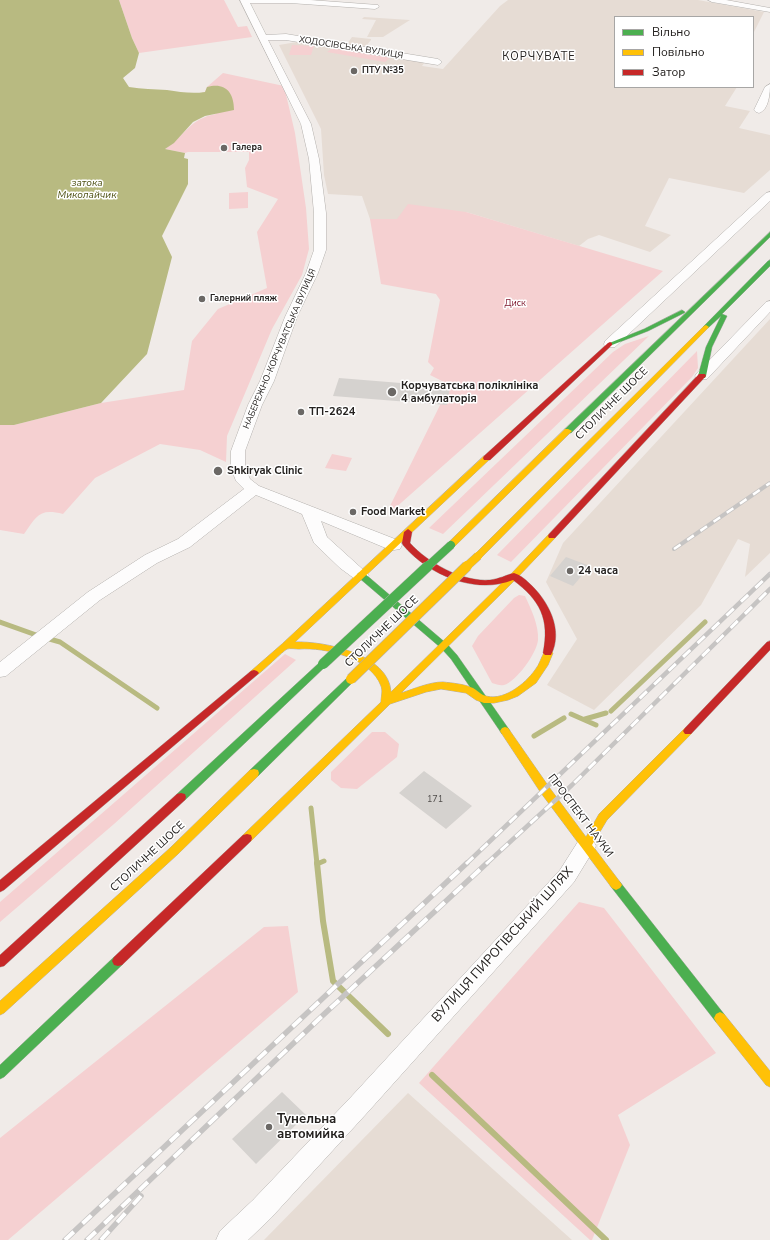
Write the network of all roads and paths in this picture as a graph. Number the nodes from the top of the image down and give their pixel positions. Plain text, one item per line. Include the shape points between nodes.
1 (244, 0) edge
2 (712, 0) edge
3 (375, 7) dead end
4 (770, 10) edge
5 (263, 38) junction
6 (438, 62) dead end
7 (770, 87) edge
8 (759, 110) dead end
9 (770, 195) edge
10 (770, 234) edge
11 (770, 262) edge
12 (706, 298) junction
13 (730, 301) junction
14 (770, 305) edge
15 (610, 344) junction
16 (702, 376) junction
17 (254, 489) junction
18 (309, 511) junction
19 (408, 532) junction
20 (394, 545) junction
21 (361, 575) junction
22 (514, 576) junction
23 (770, 644) edge
24 (285, 646) junction
25 (444, 646) junction
26 (0, 671) edge
27 (484, 699) junction
28 (386, 703) junction
29 (586, 846) junction
30 (0, 887) edge
31 (0, 962) edge
32 (0, 1009) edge
33 (0, 1073) edge
34 (770, 1081) edge
35 (229, 1240) edge

1 - 3 street
1 - 5 street, НАБЕРЕЖНО-КОРЧУВАТСЬКА ВУЛИЦЯ
2 - 4 street
5 - 6 street, ХОДОСІВСЬКА ВУЛИЦЯ via 286,37
5 - 17 street, НАБЕРЕЖНО-КОРЧУВАТСЬКА ВУЛИЦЯ via 306,124 320,213 320,250 238,451 238,468 243,481
7 - 8 street
9 - 15 street
10 - 12 main road, СТОЛИЧНЕ ШОСЕ
11 - 13 main road, СТОЛИЧНЕ ШОСЕ
12 - 15 main road via 672,318
12 - 31 main road, СТОЛИЧНЕ ШОСЕ, bridge via 451,544 145,831
13 - 16 main road via 709,347
13 - 32 main road, СТОЛИЧНЕ ШОСЕ, bridge via 478,556 174,851
14 - 16 street
15 - 19 main road
16 - 22 main road
17 - 18 street
17 - 26 street via 184,542 151,559 94,596
18 - 20 street
18 - 21 street via 320,539
19 - 20 main road
19 - 22 main road via 406,543 411,551 469,581 486,584
20 - 21 main road
21 - 24 main road
21 - 25 main road, ПРОСПЕКТ НАУКИ
22 - 25 main road
22 - 27 main road via 538,596 546,609 550,645 546,661 535,678 514,694 504,698
23 - 29 main road, ВУЛИЦЯ ПИРОГІВСЬКИЙ ШЛЯХ via 603,817
24 - 28 main road via 321,646 348,653 379,676 386,687
24 - 30 main road
25 - 27 main road, ПРОСПЕКТ НАУКИ
25 - 28 main road
27 - 28 main road via 468,690 438,686
27 - 29 main road, ПРОСПЕКТ НАУКИ
28 - 33 main road
29 - 34 main road, ПРОСПЕКТ НАУКИ
29 - 35 street, ВУЛИЦЯ ПИРОГІВСЬКИЙ ШЛЯХ via 566,876 414,1044 273,1197

